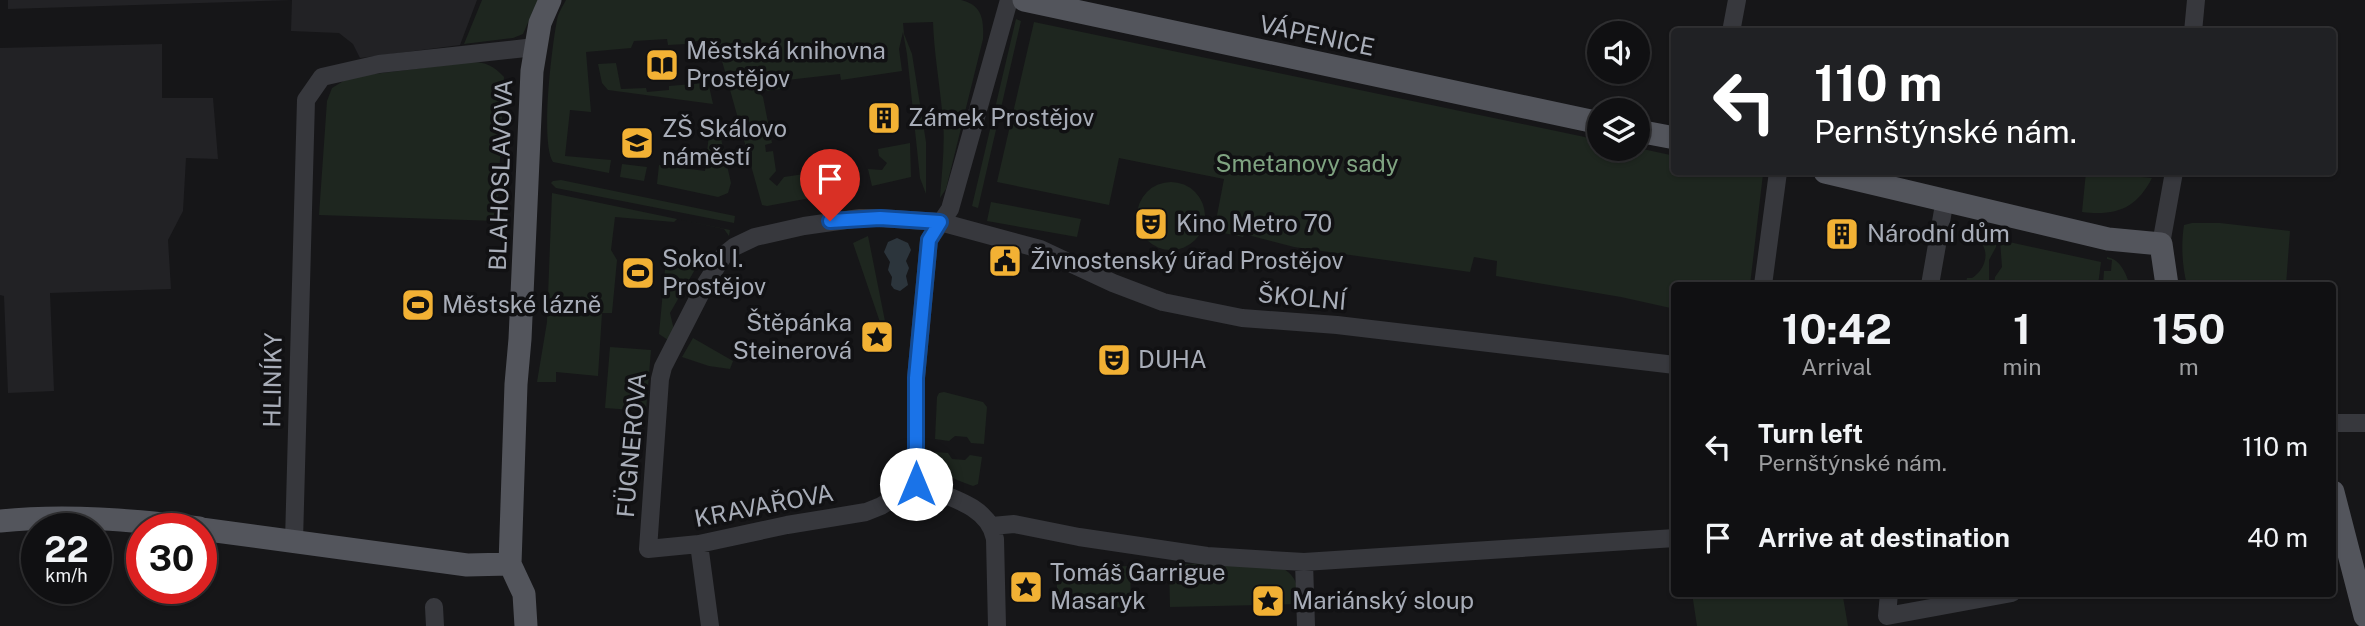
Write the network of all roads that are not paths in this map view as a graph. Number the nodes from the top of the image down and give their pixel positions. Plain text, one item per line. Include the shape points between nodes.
1 (550, 0) edge
2 (1009, 0) edge
3 (1024, 0) edge
4 (1737, 0) edge
5 (2196, 0) edge
6 (1732, 28) edge
7 (2193, 28) edge
8 (535, 47) junction
9 (1587, 120) edge
10 (1650, 133) edge
11 (1671, 137) edge
12 (1778, 175) edge
13 (1838, 175) edge
14 (2173, 175) edge
15 (1945, 199) junction
16 (940, 222) junction
17 (766, 234) joint
18 (2161, 244) junction
19 (1763, 282) edge
20 (1931, 282) edge
21 (2167, 282) edge
22 (1671, 365) edge
23 (2336, 423) edge
24 (2365, 423) edge
25 (916, 484) junction
26 (2336, 504) edge
27 (126, 520) edge
28 (0, 521) edge
29 (992, 526) junction
30 (217, 531) edge
31 (1671, 538) edge
32 (294, 541) junction
33 (699, 544) junction
34 (648, 549) joint
35 (1304, 562) junction
36 (510, 564) junction
37 (1889, 597) edge
38 (1994, 597) edge
39 (434, 607) dead end
40 (2365, 615) edge
41 (1887, 621) edge
42 (435, 626) edge
43 (526, 626) edge
44 (710, 626) edge
45 (997, 626) edge
46 (1306, 626) edge

1 - 8 main road, BLAHOSLAVOVA
2 - 16 street via 950,209
3 - 9 main road, VÁPENICE
4 - 6 street
5 - 7 street
8 - 32 street, HLINÍKY via 379,64 322,78 306,100
8 - 36 main road, BLAHOSLAVOVA
10 - 11 main road
12 - 19 street
13 - 15 main road
14 - 18 street
15 - 18 main road via 2108,239
15 - 20 street
16 - 17 street, ŠKOLNÍ via 860,218
16 - 22 street, ŠKOLNÍ via 1040,249 1163,302 1242,318
16 - 25 street via 929,240 916,378
17 - 34 street, FÜGNEROVA via 745,240 724,256 663,367
18 - 21 main road
23 - 24 street
25 - 29 street via 979,512
25 - 33 street, KRAVAŘOVA via 866,512
26 - 40 main road
27 - 28 main road
29 - 35 street via 1014,524 1207,556
29 - 45 street
30 - 32 main road
31 - 35 street
32 - 36 main road via 467,565
33 - 34 street, KRAVAŘOVA
33 - 44 street
35 - 46 street
36 - 43 main road via 524,594
37 - 41 street
38 - 41 street
39 - 42 street

